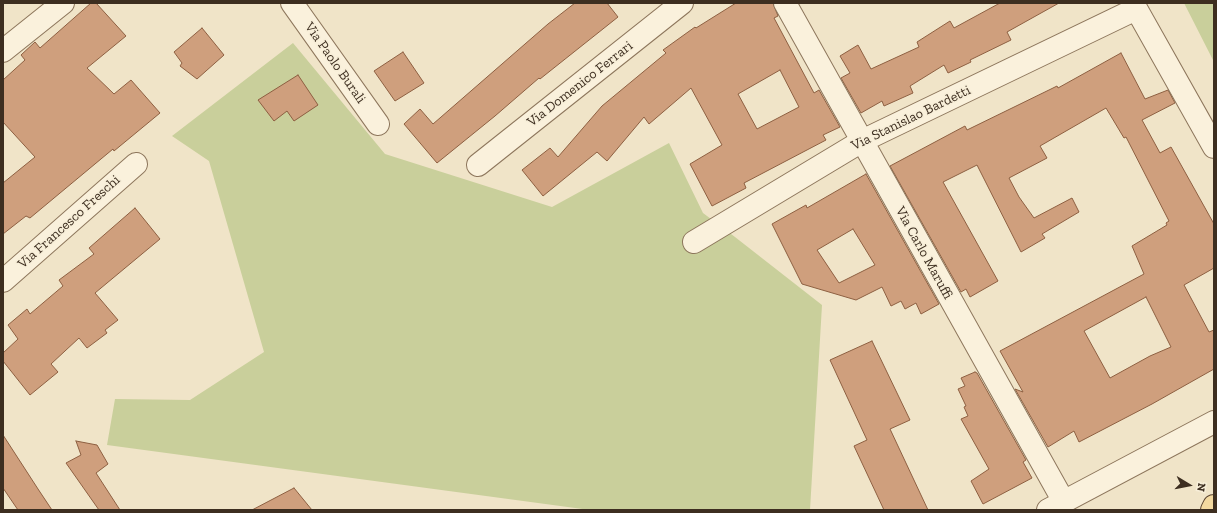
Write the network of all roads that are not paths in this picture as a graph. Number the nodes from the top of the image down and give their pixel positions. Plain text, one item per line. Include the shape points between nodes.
1 (63, 3) edge
2 (292, 3) edge
3 (682, 3) edge
4 (785, 3) edge
5 (1135, 6) edge
6 (3, 51) edge
7 (378, 124) dead end
8 (862, 141) junction
9 (1214, 147) edge
10 (136, 164) dead end
11 (478, 165) dead end
12 (694, 242) dead end
13 (3, 281) edge
14 (1214, 422) edge
15 (1056, 506) edge
16 (1214, 506) edge
17 (1212, 510) edge

1 - 6 street
2 - 7 street, Via Paolo Burali
3 - 11 street, Via Domenico Ferrari
4 - 8 street, Via Carlo Maruffi
5 - 8 street, Via Stanislao Bardetti
5 - 9 street
8 - 12 street, Via Stanislao Bardetti
8 - 15 street, Via Carlo Maruffi
10 - 13 street, Via Francesco Freschi
14 - 15 street
16 - 17 main road

